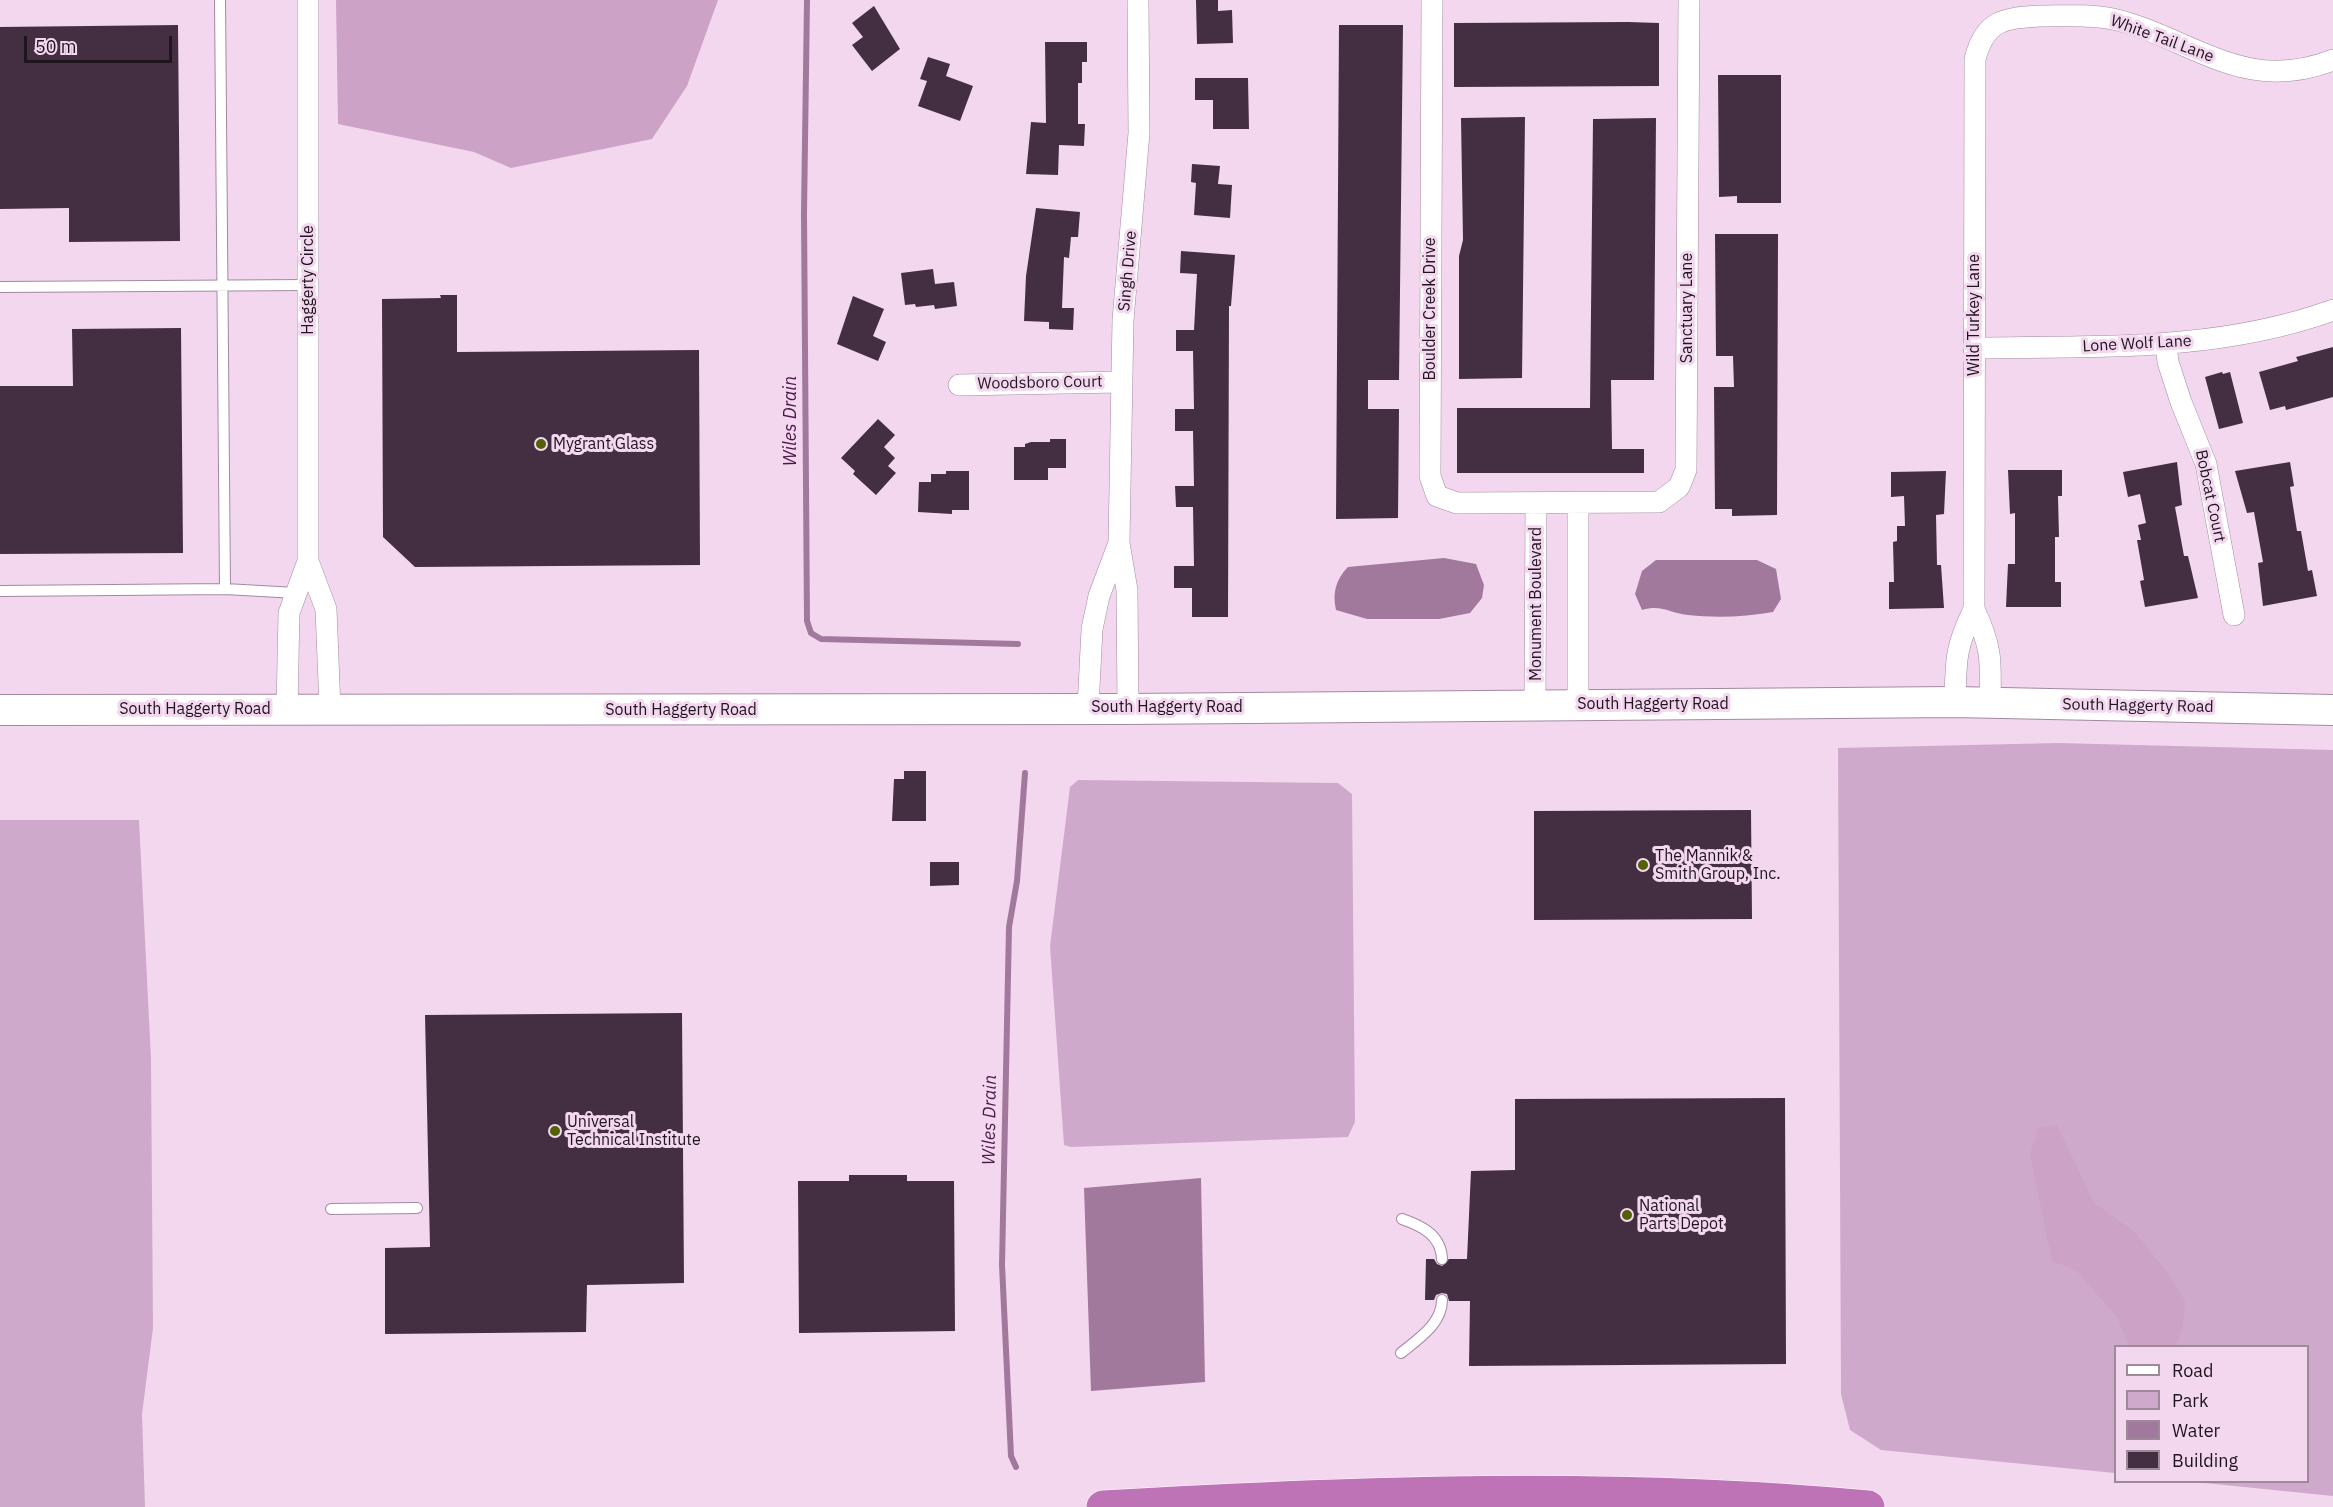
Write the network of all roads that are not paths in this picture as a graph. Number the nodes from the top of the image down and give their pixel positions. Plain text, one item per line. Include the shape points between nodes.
1 (220, 0) edge
2 (308, 0) edge
3 (1137, 0) edge
4 (1432, 0) edge
5 (1689, 0) edge
6 (1992, 27) joint
7 (2333, 60) edge
8 (222, 285) junction
9 (308, 285) junction
10 (0, 287) edge
11 (2333, 310) edge
12 (2166, 345) junction
13 (1974, 348) junction
14 (1121, 382) junction
15 (959, 385) dead end
16 (1536, 503) junction
17 (1568, 503) junction
18 (1119, 543) junction
19 (308, 561) junction
20 (225, 589) junction
21 (0, 591) edge
22 (296, 593) junction
23 (1974, 609) junction
24 (2234, 615) dead end
25 (1955, 702) junction
26 (1990, 702) junction
27 (1535, 705) junction
28 (1578, 705) junction
29 (1089, 708) junction
30 (287, 709) junction
31 (330, 709) junction
32 (1128, 709) junction
33 (0, 710) edge
34 (2333, 710) edge
35 (417, 1208) dead end
36 (331, 1209) dead end
37 (1402, 1219) dead end
38 (1442, 1259) dead end
39 (1442, 1300) dead end
40 (1401, 1353) dead end
41 (1103, 1507) edge
42 (1868, 1507) edge

1 - 8 lane
2 - 9 street, Haggerty Circle
3 - 14 street, Singh Drive via 1139,133
4 - 16 street, Boulder Creek Drive via 1430,476 1437,496 1457,503
5 - 17 street, Sanctuary Lane via 1686,470 1679,487 1659,502
6 - 7 street, White Tail Lane via 2009,18 2081,15 2137,26 2254,69 2296,70
6 - 13 street, Wild Turkey Lane via 1978,46 1975,58
8 - 9 lane
8 - 10 lane
8 - 20 lane
9 - 19 street, Haggerty Circle
11 - 12 street, Lone Wolf Lane via 2272,330
12 - 13 street, Lone Wolf Lane
12 - 24 street, Bobcat Court via 2181,402 2206,465
13 - 23 street, Wild Turkey Lane
14 - 15 street, Woodsboro Court
14 - 18 street, Singh Drive
16 - 17 street, Boulder Creek Drive
16 - 27 street, Monument Boulevard
17 - 28 street
18 - 29 street, Singh Drive via 1099,596 1092,629
18 - 32 street, Singh Drive via 1127,590
19 - 22 street, Haggerty Circle
19 - 31 street, Haggerty Circle via 326,609
20 - 21 lane
20 - 22 lane
22 - 30 street, Haggerty Circle via 289,613
23 - 25 street, Wild Turkey Lane via 1957,648
23 - 26 street, Wild Turkey Lane via 1991,655
25 - 26 main road, South Haggerty Road
25 - 28 main road, South Haggerty Road
26 - 34 main road, South Haggerty Road
27 - 28 main road, South Haggerty Road
27 - 32 main road, South Haggerty Road
29 - 31 main road, South Haggerty Road
29 - 32 main road, South Haggerty Road
30 - 31 main road, South Haggerty Road
30 - 33 main road, South Haggerty Road
35 - 36 lane
37 - 38 lane via 1426,1228 1442,1248
39 - 40 lane via 1442,1311 1428,1332
41 - 42 highway via 1412,1494 1658,1494

